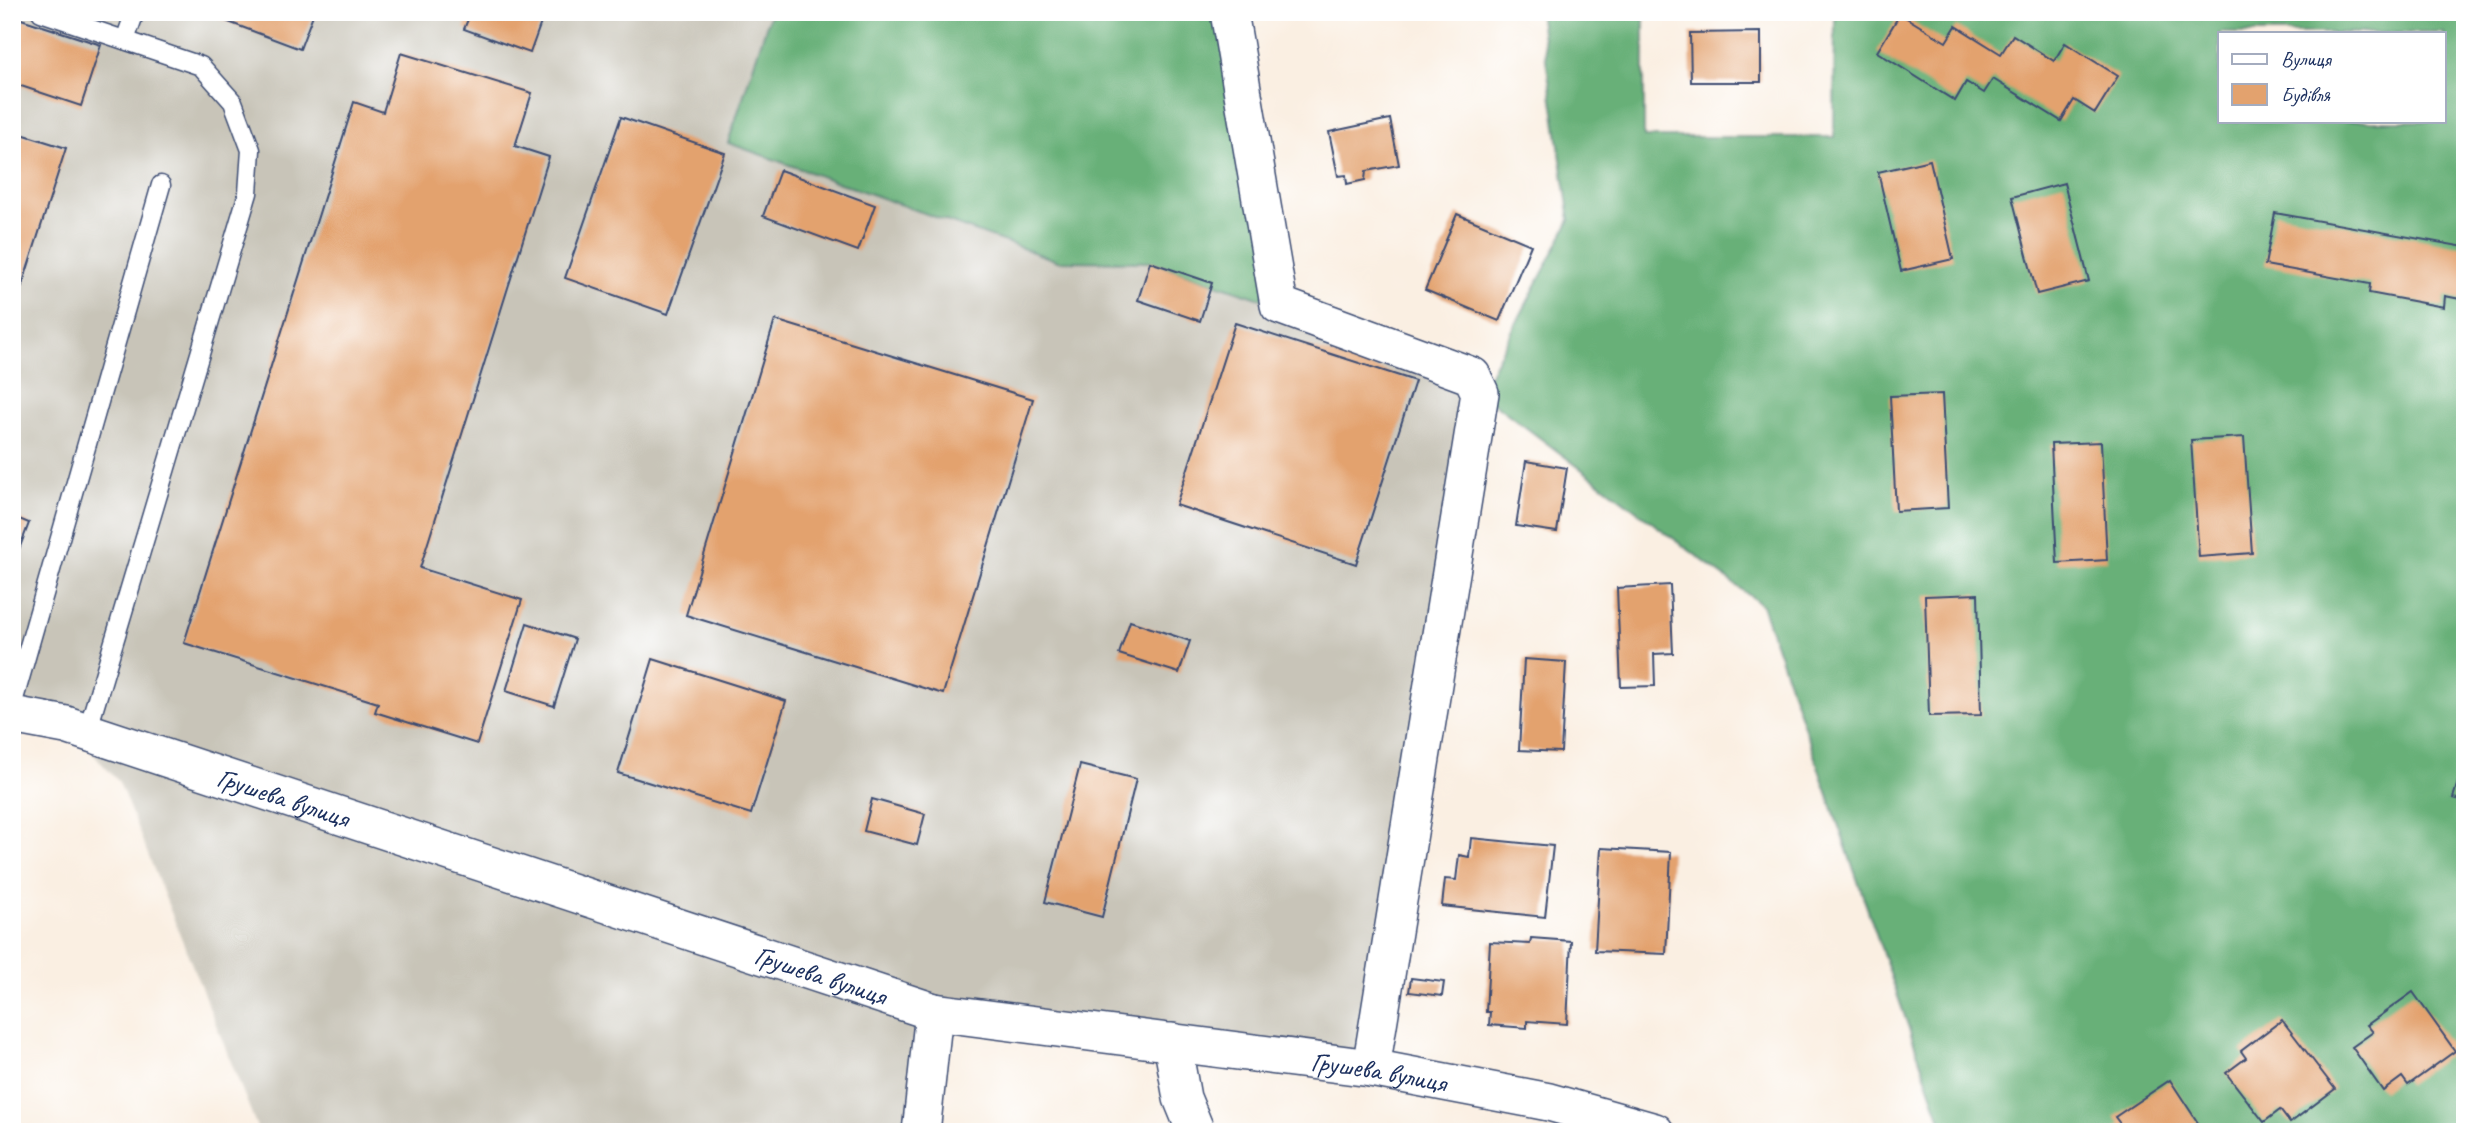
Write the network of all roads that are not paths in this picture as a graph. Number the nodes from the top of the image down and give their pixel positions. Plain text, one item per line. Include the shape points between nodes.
1 (41, 12) edge
2 (135, 12) edge
3 (1229, 12) edge
4 (125, 40) junction
5 (161, 186) dead end
6 (12, 706) edge
7 (12, 715) edge
8 (87, 732) junction
9 (934, 1012) junction
10 (1172, 1042) junction
11 (1371, 1068) junction
12 (1555, 1117) edge
13 (920, 1132) edge
14 (1196, 1132) edge
15 (1655, 1132) edge

1 - 4 lane
2 - 4 lane
3 - 11 street via 1279,305 1472,376 1480,393
4 - 8 lane via 201,66 233,102 251,150 248,193
5 - 6 lane
7 - 8 street, Грушева вулиця
8 - 9 street, Грушева вулиця
9 - 10 street, Грушева вулиця
9 - 13 street
10 - 11 street, Грушева вулиця
10 - 14 street via 1182,1098
11 - 12 street, Грушева вулиця
12 - 15 street, Грушева вулиця

